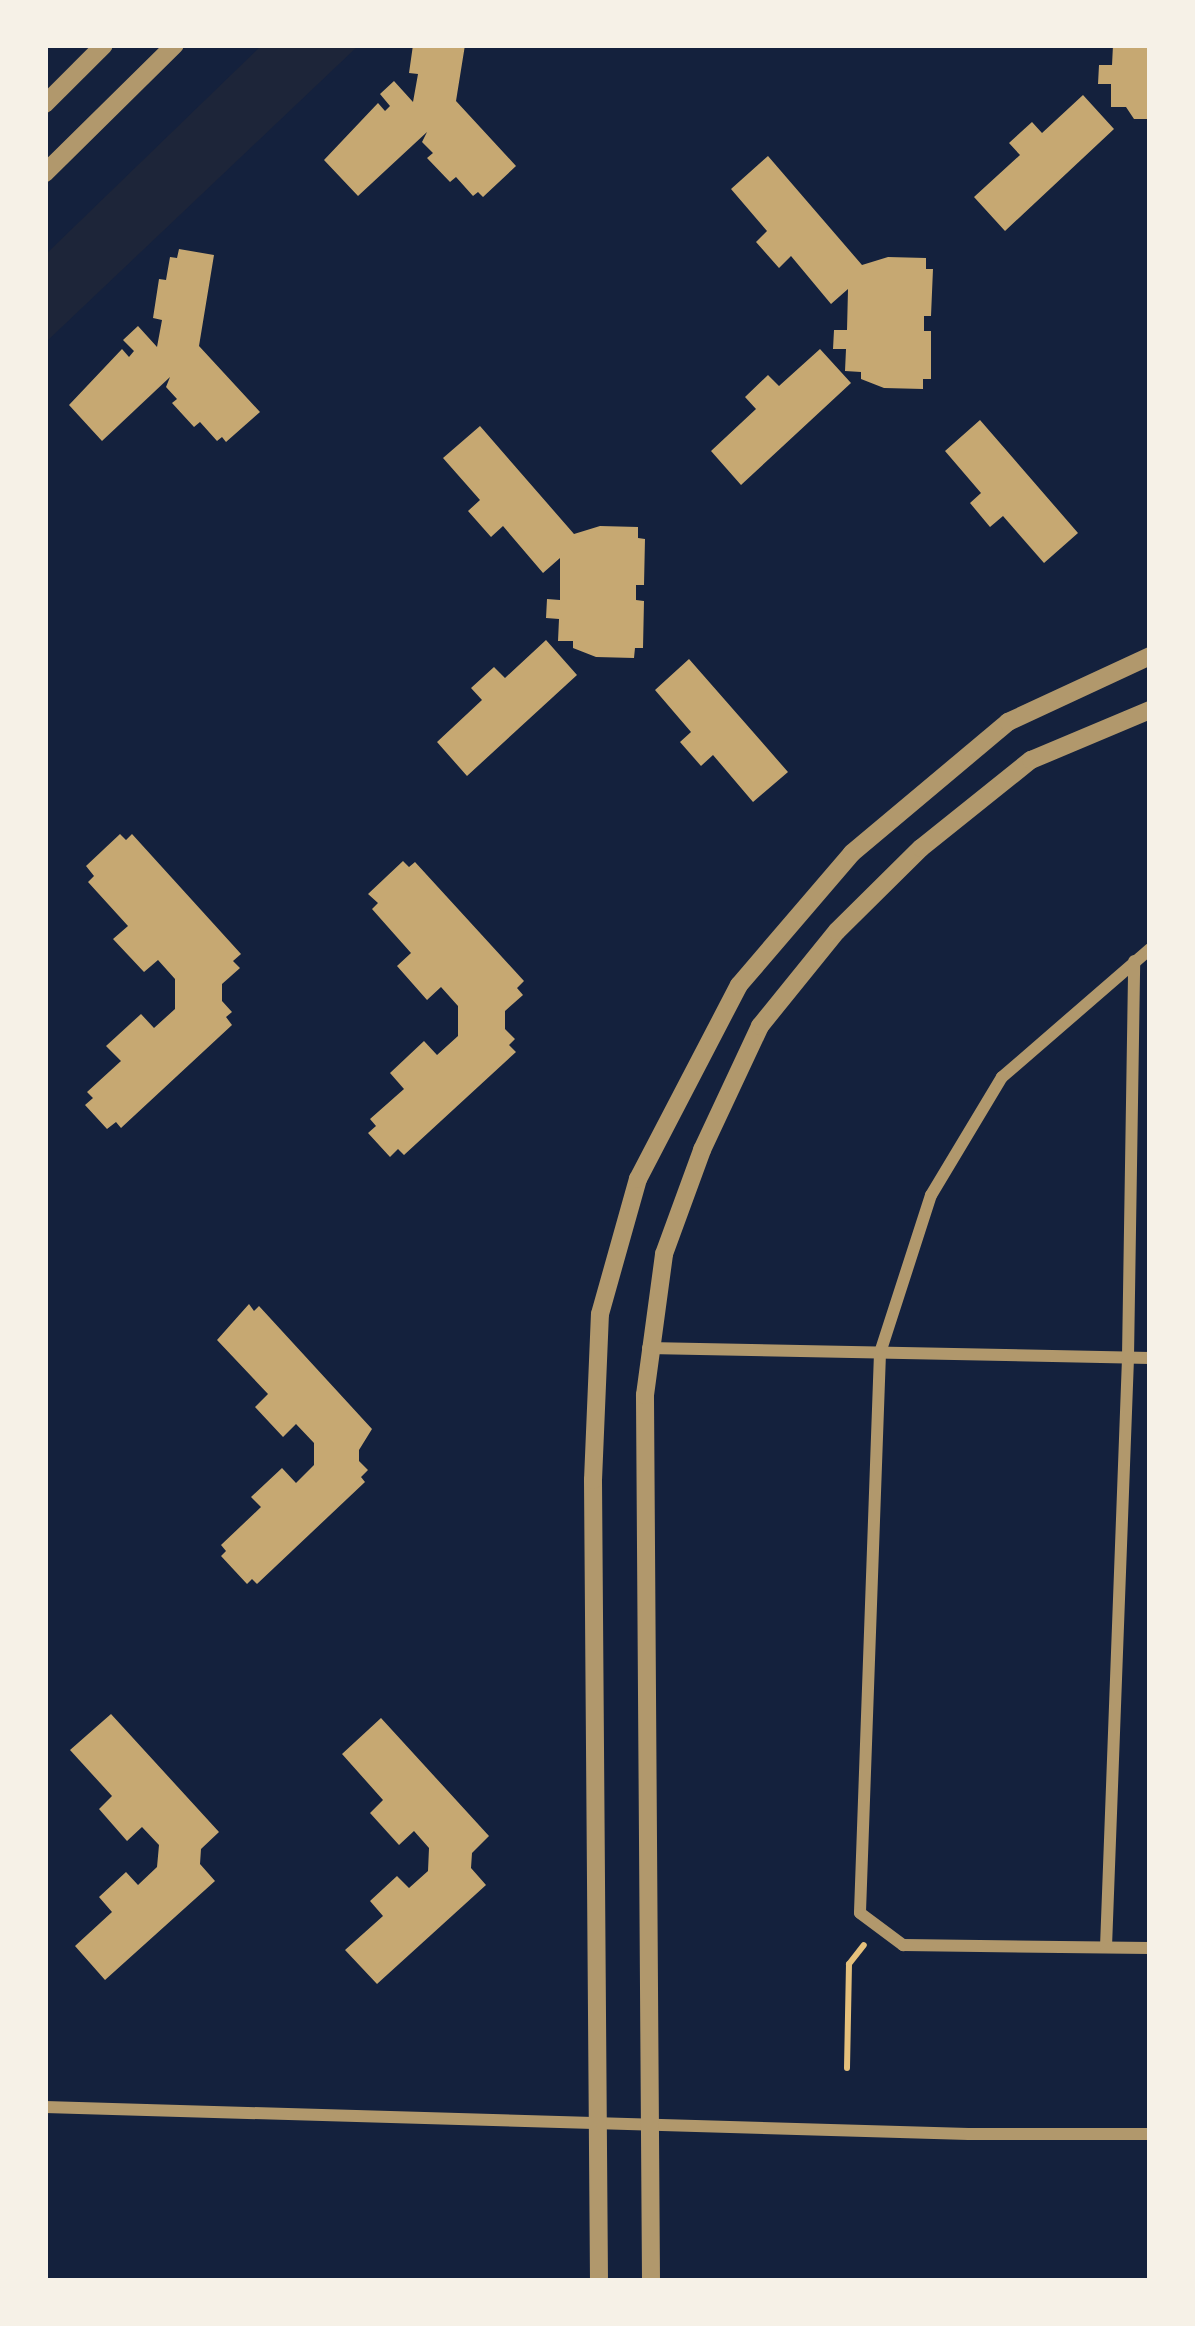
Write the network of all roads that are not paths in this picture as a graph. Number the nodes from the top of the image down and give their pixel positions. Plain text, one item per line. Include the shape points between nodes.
1 (104, 45) edge
2 (175, 45) edge
3 (45, 104) edge
4 (45, 173) edge
5 (1150, 656) edge
6 (1150, 710) edge
7 (1150, 949) edge
8 (1134, 961) junction
9 (648, 1348) junction
10 (880, 1353) junction
11 (1128, 1357) junction
12 (1150, 1358) edge
13 (1106, 1947) junction
14 (1150, 1948) edge
15 (45, 2107) edge
16 (601, 2122) junction
17 (651, 2123) junction
18 (1150, 2134) edge
19 (599, 2281) edge
20 (651, 2281) edge

1 - 3 street
2 - 4 street
5 - 16 street via 1008,722 852,853 740,985 638,1179 600,1314 594,1456
6 - 9 street via 1031,760 921,848 837,931 760,1026 664,1254
7 - 8 street
8 - 10 street via 1002,1077 931,1195
8 - 11 street
9 - 10 street
9 - 17 street
10 - 11 street
10 - 13 street via 860,1913 903,1945
11 - 12 street
11 - 13 street
13 - 14 street
15 - 16 street
16 - 17 street
16 - 19 street
17 - 18 street
17 - 20 street

